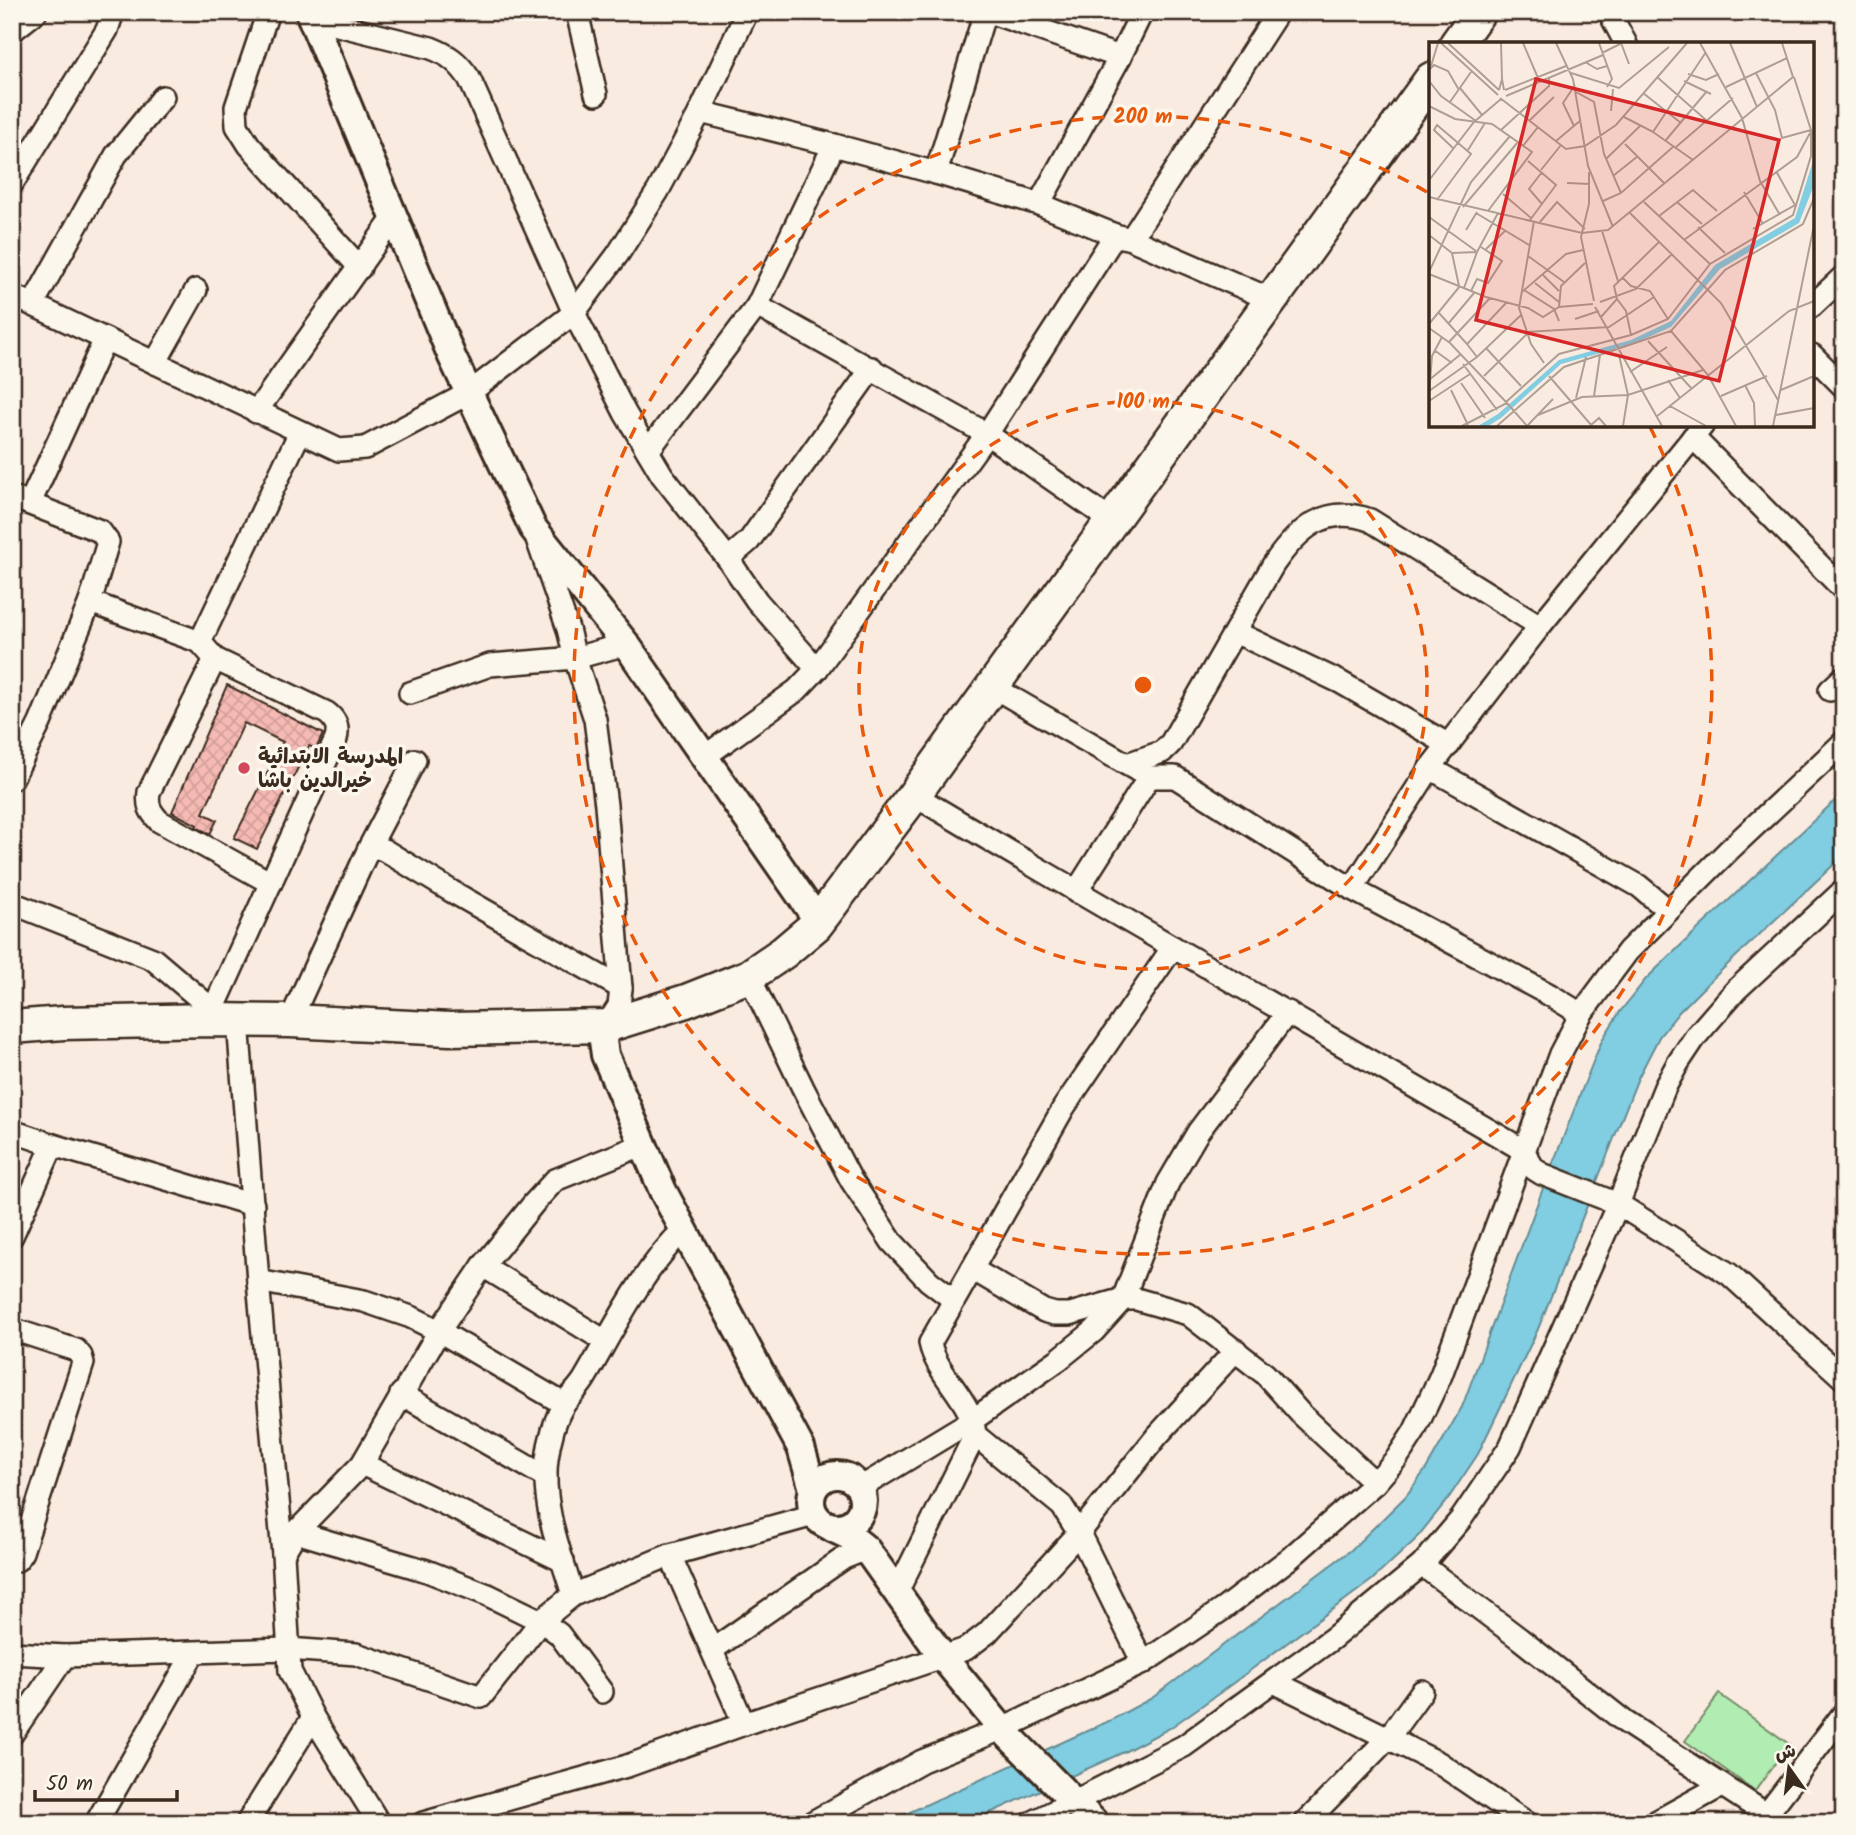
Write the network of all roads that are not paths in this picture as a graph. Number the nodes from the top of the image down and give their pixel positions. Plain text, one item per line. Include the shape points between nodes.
1 (36, 12) edge
2 (113, 12) edge
3 (268, 12) edge
4 (577, 12) edge
5 (747, 12) edge
6 (987, 12) edge
7 (1142, 12) edge
8 (1278, 12) edge
9 (1479, 12) edge
10 (1609, 12) edge
11 (311, 16) edge
12 (12, 30) edge
13 (1457, 42) edge
14 (1625, 42) edge
15 (1120, 57) junction
16 (1429, 82) edge
17 (596, 94) dead end
18 (163, 97) dead end
19 (700, 112) junction
20 (834, 145) junction
21 (936, 173) junction
22 (12, 184) edge
23 (1039, 204) junction
24 (395, 216) junction
25 (1123, 237) junction
26 (360, 268) junction
27 (1844, 276) edge
28 (196, 290) dead end
29 (12, 295) edge
30 (1270, 299) junction
31 (33, 304) junction
32 (1814, 304) edge
33 (757, 306) junction
34 (574, 313) junction
35 (105, 340) junction
36 (1814, 357) edge
37 (155, 363) junction
38 (872, 368) junction
39 (1844, 387) edge
40 (469, 393) junction
41 (256, 412) junction
42 (1698, 431) edge
43 (300, 432) junction
44 (987, 434) junction
45 (648, 451) junction
46 (21, 500) edge
47 (1112, 521) junction
48 (533, 528) junction
49 (728, 559) junction
50 (1844, 590) edge
51 (90, 602) junction
52 (1540, 625) junction
53 (1235, 632) junction
54 (200, 642) junction
55 (626, 644) junction
56 (575, 658) junction
57 (215, 659) junction
58 (817, 669) junction
59 (993, 687) junction
60 (410, 693) dead end
61 (1844, 743) edge
62 (1449, 745) junction
63 (704, 757) junction
64 (415, 760) dead end
65 (1127, 764) junction
66 (1430, 768) junction
67 (13, 773) edge
68 (1149, 777) junction
69 (914, 795) junction
70 (370, 846) junction
71 (271, 883) junction
72 (1352, 889) junction
73 (1844, 890) edge
74 (1076, 892) junction
75 (12, 903) edge
76 (1668, 910) junction
77 (818, 921) junction
78 (1173, 947) junction
79 (749, 975) junction
80 (621, 988) junction
81 (1289, 1012) junction
82 (1581, 1014) junction
83 (221, 1017) junction
84 (290, 1021) junction
85 (606, 1026) junction
86 (12, 1027) edge
87 (12, 1130) edge
88 (53, 1145) junction
89 (642, 1145) junction
90 (1523, 1150) junction
91 (1618, 1204) junction
92 (253, 1205) junction
93 (683, 1230) junction
94 (12, 1236) edge
95 (483, 1266) junction
96 (972, 1269) junction
97 (258, 1281) junction
98 (1123, 1299) junction
99 (954, 1300) junction
100 (12, 1329) edge
101 (439, 1331) junction
102 (605, 1341) junction
103 (1236, 1350) junction
104 (1844, 1379) edge
105 (401, 1394) junction
106 (564, 1404) junction
107 (975, 1427) junction
108 (801, 1448) junction
109 (362, 1464) junction
110 (835, 1475) junction
111 (546, 1477) junction
112 (1375, 1483) junction
113 (861, 1499) junction
114 (820, 1511) junction
115 (296, 1532) junction
116 (1079, 1532) junction
117 (866, 1549) junction
118 (283, 1554) junction
119 (670, 1555) junction
120 (563, 1561) junction
121 (12, 1562) edge
122 (1422, 1565) junction
123 (897, 1592) junction
124 (573, 1595) junction
125 (541, 1621) junction
126 (288, 1649) junction
127 (712, 1650) junction
128 (12, 1653) edge
129 (192, 1654) junction
130 (65, 1656) junction
131 (942, 1656) junction
132 (1143, 1663) junction
133 (1274, 1682) junction
134 (1422, 1690) dead end
135 (602, 1692) dead end
136 (1844, 1713) edge
137 (313, 1717) junction
138 (744, 1724) junction
139 (1002, 1729) junction
140 (12, 1734) edge
141 (1388, 1738) junction
142 (1721, 1786) junction
143 (1079, 1808) edge
144 (1767, 1820) edge
145 (96, 1823) edge
146 (247, 1823) edge
147 (379, 1823) edge
148 (423, 1823) edge
149 (811, 1823) edge
150 (1031, 1823) edge
151 (1305, 1823) edge
152 (1527, 1823) edge
153 (1654, 1823) edge

1 - 12 street
2 - 22 street via 107,30
3 - 26 street via 236,107 237,126 248,145
4 - 17 street
5 - 19 street
6 - 15 street
6 - 21 street
7 - 15 street
8 - 25 street
9 - 13 main road
10 - 14 street
11 - 24 street
11 - 34 street via 431,48 458,62
15 - 23 street
16 - 30 main road
18 - 31 street via 116,155
19 - 20 street
19 - 34 street via 658,191
20 - 21 street
20 - 33 street
21 - 23 street
23 - 25 street
24 - 26 street
24 - 40 street
25 - 30 street
25 - 44 street
26 - 41 street
27 - 32 street
28 - 37 street
29 - 31 street
30 - 47 main road
31 - 35 street
33 - 38 street
33 - 45 street
34 - 40 street
34 - 45 street
35 - 37 street
35 - 46 street
36 - 39 street
37 - 41 street
38 - 44 street
38 - 49 street via 749,541
40 - 43 street via 365,448 340,450
40 - 48 street
41 - 43 street
42 - 50 street
42 - 52 street
43 - 54 street
44 - 47 street
44 - 58 street
45 - 49 street
46 - 51 street via 106,536
47 - 59 main road
48 - 55 street
48 - 56 street
49 - 58 street via 757,601
51 - 54 street
51 - 67 street via 40,723
52 - 53 street via 1370,520 1345,514 1326,516 1286,546
52 - 62 street
53 - 62 street via 1340,682
53 - 65 street via 1171,743 1162,752
54 - 57 street
55 - 56 street
55 - 63 street
56 - 60 street via 490,665
56 - 80 street via 595,719
57 - 71 street via 149,792 148,803 159,821
57 - 71 street via 327,713 338,727
58 - 63 street via 797,690
59 - 65 street
59 - 69 main road
61 - 76 street
62 - 66 street
63 - 77 street
64 - 70 street
65 - 68 street
66 - 72 street
66 - 76 street via 1639,886
68 - 72 street via 1175,777
68 - 74 street
69 - 74 street
69 - 77 main road
70 - 80 street
70 - 84 street
71 - 83 street
72 - 82 street
73 - 91 street via 1736,990 1696,1036 1665,1087
74 - 78 street
75 - 83 street via 153,959
76 - 82 street via 1628,951
77 - 79 main road via 784,953
78 - 81 street
78 - 96 street via 1064,1107
79 - 85 main road
79 - 99 street via 851,1180 892,1242
80 - 85 street via 619,1006
81 - 90 street
81 - 98 street via 1198,1132 1168,1183
82 - 90 street via 1560,1054
83 - 84 main road
83 - 86 main road
83 - 92 street
84 - 85 main road via 450,1029
85 - 89 street via 605,1055
87 - 88 street
88 - 92 street
88 - 94 street
89 - 93 street
89 - 95 street via 555,1180
90 - 91 street via 1542,1174
90 - 112 street via 1441,1375 1414,1432
91 - 104 street via 1729,1274
91 - 122 street via 1510,1447
92 - 97 street
93 - 102 street via 659,1257
93 - 108 street
95 - 101 street
95 - 102 street
96 - 98 street via 1055,1314
96 - 99 street
97 - 101 street via 364,1301
97 - 118 street
98 - 103 street via 1188,1314
98 - 107 street via 1094,1331
99 - 107 street via 930,1343
100 - 121 street via 76,1350 83,1363 22,1552
101 - 105 street
101 - 106 street
102 - 106 street via 584,1380
103 - 112 street
103 - 116 street via 1157,1436
105 - 109 street
105 - 111 street
106 - 111 street via 551,1438
107 - 113 street
107 - 116 street via 1062,1506
107 - 123 street
108 - 110 street
108 - 114 street
109 - 115 street
109 - 120 street
110 - 113 street via 850,1478
110 - 114 street via 827,1477
111 - 120 street
112 - 132 street via 1290,1558
113 - 114 street via 854,1522 847,1526
113 - 117 street
114 - 117 street
114 - 119 street
115 - 118 street
115 - 125 street via 427,1571
116 - 131 street via 987,1633 966,1649
116 - 132 street
117 - 123 street
117 - 127 street via 844,1558
118 - 126 street
119 - 124 street
119 - 127 street
120 - 124 street
122 - 133 street
122 - 142 street via 1625,1722
123 - 131 street
124 - 125 street
125 - 126 street via 481,1697 356,1654
125 - 135 street via 559,1634
126 - 129 street
126 - 137 street via 290,1671
127 - 138 street
128 - 130 street
129 - 130 street
129 - 145 street
130 - 140 street
131 - 138 street
131 - 139 street
132 - 139 street
133 - 141 street
133 - 143 street via 1184,1746
134 - 141 street
136 - 144 street
137 - 146 street
137 - 147 street
138 - 148 street via 626,1766
139 - 143 street
139 - 149 street via 922,1761
141 - 151 street
141 - 152 street via 1439,1763
142 - 144 street
142 - 153 street
143 - 150 street

